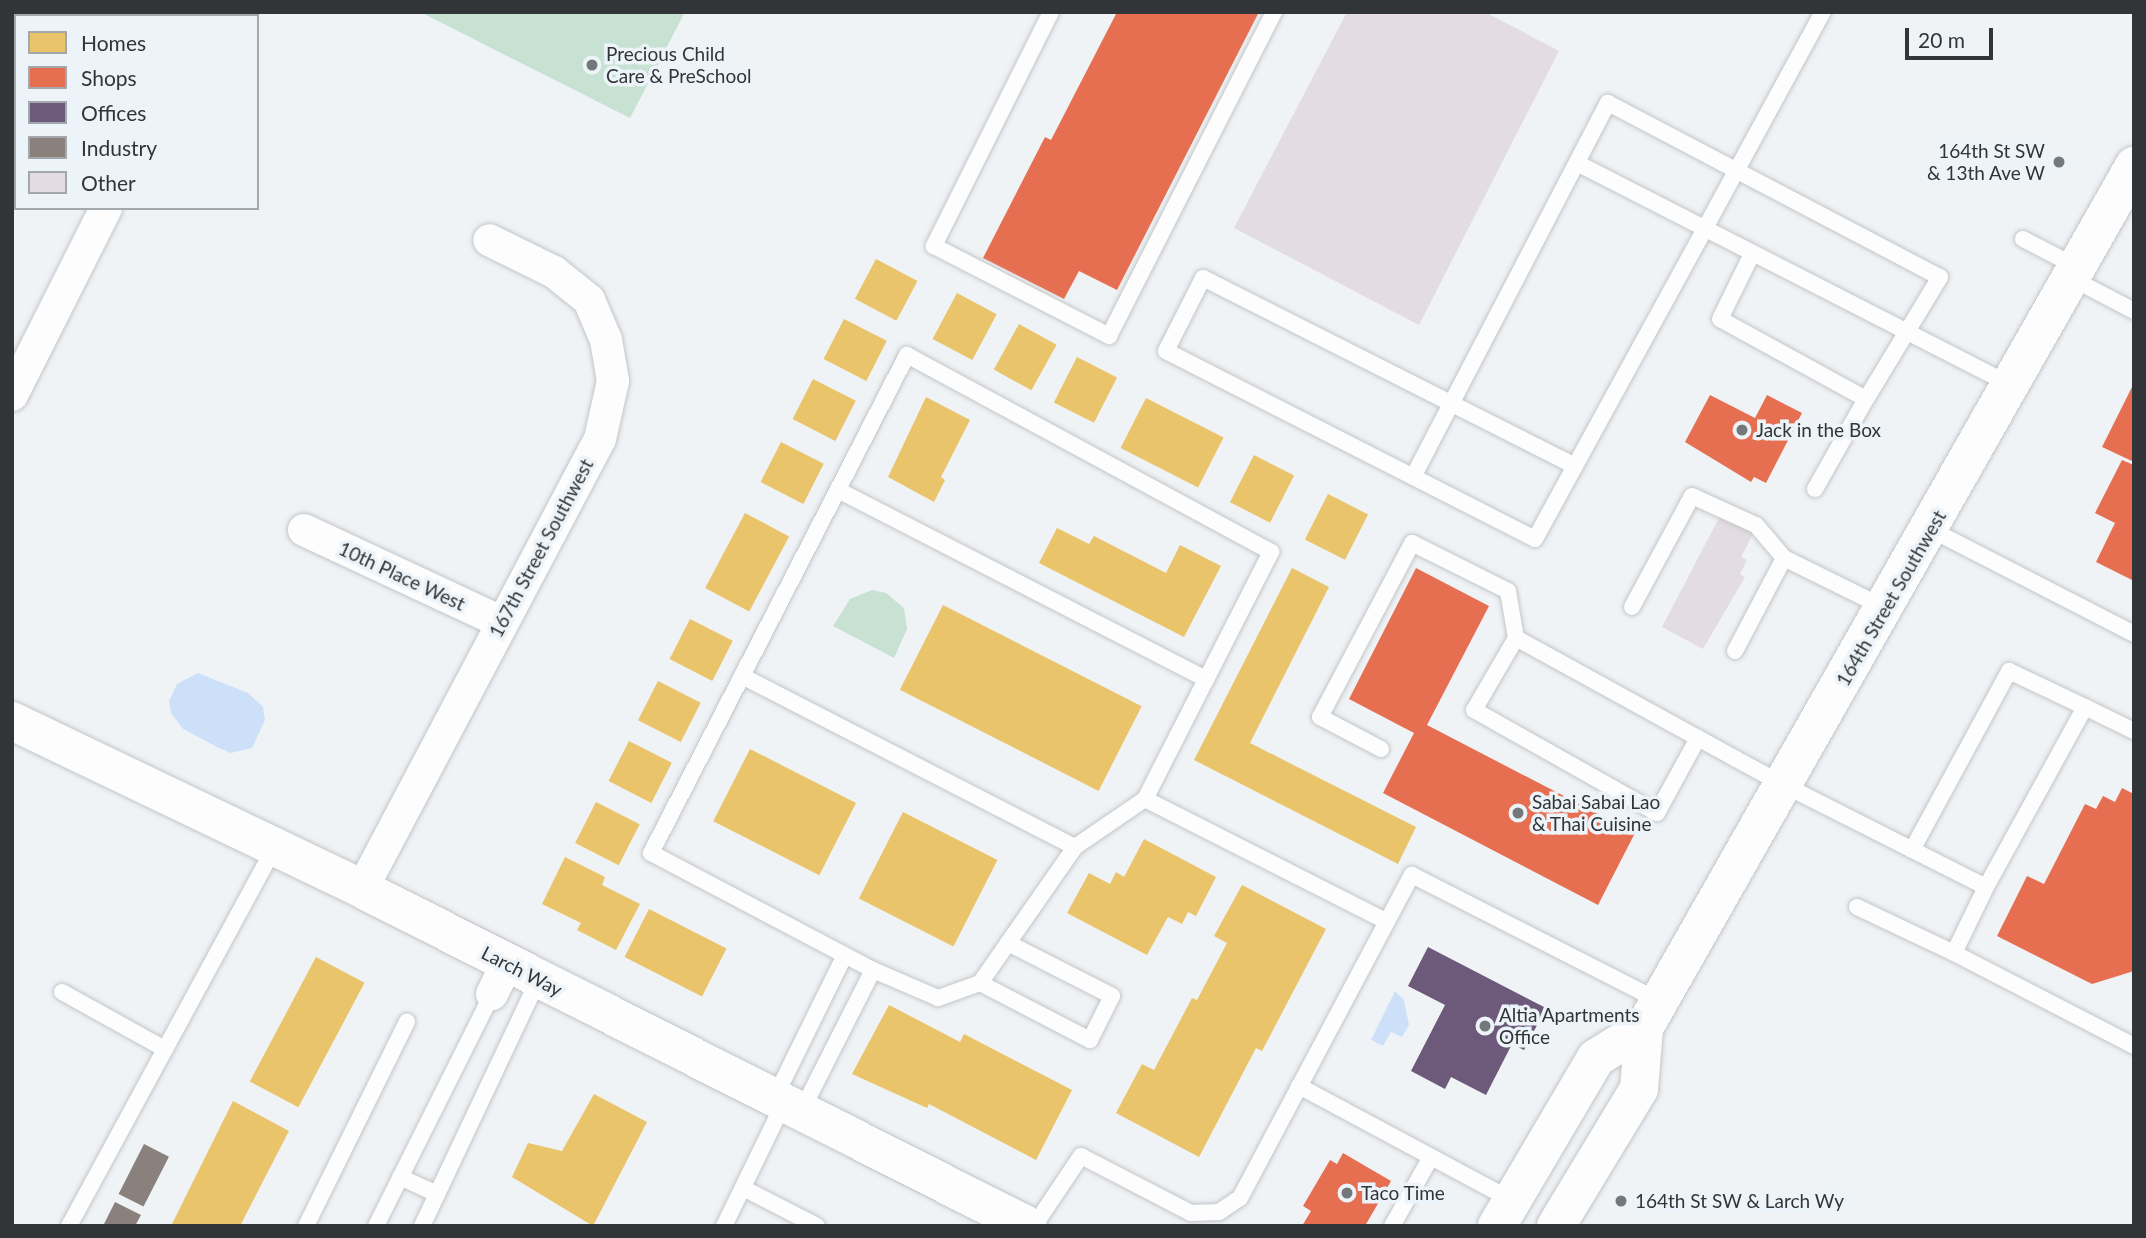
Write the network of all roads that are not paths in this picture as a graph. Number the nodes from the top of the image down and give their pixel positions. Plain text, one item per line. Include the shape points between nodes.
1 (1051, 12) edge
2 (1274, 12) edge
3 (1823, 12) edge
4 (1577, 163) junction
5 (2134, 166) edge
6 (1737, 170) junction
7 (105, 210) edge
8 (1704, 230) junction
9 (2023, 239) dead end
10 (489, 240) dead end
11 (1752, 254) junction
12 (2074, 273) junction
13 (2134, 311) edge
14 (1907, 331) junction
15 (2011, 385) junction
16 (12, 395) edge
17 (1866, 399) junction
18 (1452, 404) junction
19 (1575, 466) junction
20 (1413, 477) junction
21 (1815, 489) dead end
22 (838, 490) junction
23 (1930, 529) junction
24 (303, 530) dead end
25 (1784, 558) junction
26 (1632, 607) dead end
27 (1885, 608) junction
28 (501, 622) junction
29 (2134, 634) edge
30 (1516, 638) junction
31 (1735, 651) dead end
32 (742, 677) junction
33 (1206, 679) junction
34 (2085, 707) junction
35 (12, 722) edge
36 (2134, 731) edge
37 (1698, 738) junction
38 (1381, 749) dead end
39 (1784, 785) junction
40 (1145, 799) junction
41 (275, 847) junction
42 (1075, 847) junction
43 (1912, 850) junction
44 (1986, 887) junction
45 (362, 889) junction
46 (1857, 907) dead end
47 (1385, 921) junction
48 (1008, 943) junction
49 (1954, 953) junction
50 (845, 956) junction
51 (873, 970) junction
52 (513, 979) junction
53 (980, 983) junction
54 (62, 992) dead end
55 (1651, 1014) junction
56 (407, 1022) dead end
57 (2134, 1046) edge
58 (165, 1049) junction
59 (1299, 1086) junction
60 (787, 1104) junction
61 (1431, 1157) junction
62 (400, 1177) junction
63 (743, 1188) junction
64 (437, 1194) junction
65 (1505, 1213) edge
66 (69, 1226) edge
67 (306, 1226) edge
68 (376, 1226) edge
69 (422, 1226) edge
70 (724, 1226) edge
71 (817, 1226) edge
72 (1028, 1226) edge
73 (1034, 1226) edge
74 (1392, 1226) edge
75 (1556, 1226) edge

1 - 2 lane via 934,246 1109,336
3 - 6 lane
4 - 6 lane via 1608,103
4 - 8 lane
4 - 18 lane
5 - 12 main road, 164th Street Southwest
6 - 8 lane
6 - 14 lane via 1940,277
7 - 16 street
8 - 11 lane
8 - 19 lane
9 - 12 lane
10 - 28 street, 167th Street Southwest via 554,272 589,300 606,340 613,381 600,439
11 - 14 lane
11 - 17 lane via 1720,319
12 - 13 lane
12 - 15 main road, 164th Street Southwest
14 - 15 lane
14 - 17 lane
15 - 23 main road, 164th Street Southwest
17 - 21 lane
18 - 19 lane
18 - 20 lane
18 - 20 lane via 1203,278 1166,351
19 - 20 lane via 1535,539
22 - 32 lane
22 - 33 lane
22 - 33 lane via 907,355 1271,552
23 - 27 main road, 164th Street Southwest
23 - 29 lane
24 - 28 street, 10th Place West
25 - 26 lane via 1756,525 1692,496
25 - 27 lane
25 - 31 lane
27 - 39 main road, 164th Street Southwest
28 - 45 street, 167th Street Southwest
30 - 37 lane
30 - 37 lane via 1474,710 1657,813
30 - 38 lane via 1508,591 1412,543 1320,717
32 - 42 lane
32 - 50 lane via 651,853
33 - 40 lane
34 - 36 lane
34 - 43 lane via 2009,671
34 - 44 lane
35 - 41 main road, Larch Way
37 - 39 lane
39 - 43 lane
39 - 55 main road, 164th Street Southwest
40 - 42 lane
40 - 47 lane
41 - 45 main road, Larch Way
41 - 58 lane
42 - 48 lane
43 - 44 lane
44 - 49 lane
45 - 52 main road, Larch Way
46 - 49 lane
47 - 55 lane via 1412,875
47 - 59 lane
48 - 53 lane
48 - 53 lane via 1112,996 1090,1040
49 - 57 lane
50 - 51 lane
50 - 60 lane
51 - 53 lane via 938,998
51 - 60 lane
52 - 60 main road, Larch Way
52 - 62 lane
52 - 64 lane
54 - 58 lane
55 - 65 main road, 164th Street Southwest via 1596,1058
55 - 75 main road, 164th Street Southwest via 1639,1089
56 - 67 lane
58 - 66 lane
59 - 61 lane
59 - 73 lane via 1240,1198 1219,1212 1191,1213 1081,1156
60 - 63 lane
60 - 72 main road, Larch Way
61 - 65 lane
61 - 74 lane
62 - 64 lane
62 - 68 lane
63 - 70 lane
63 - 71 lane
64 - 69 lane

